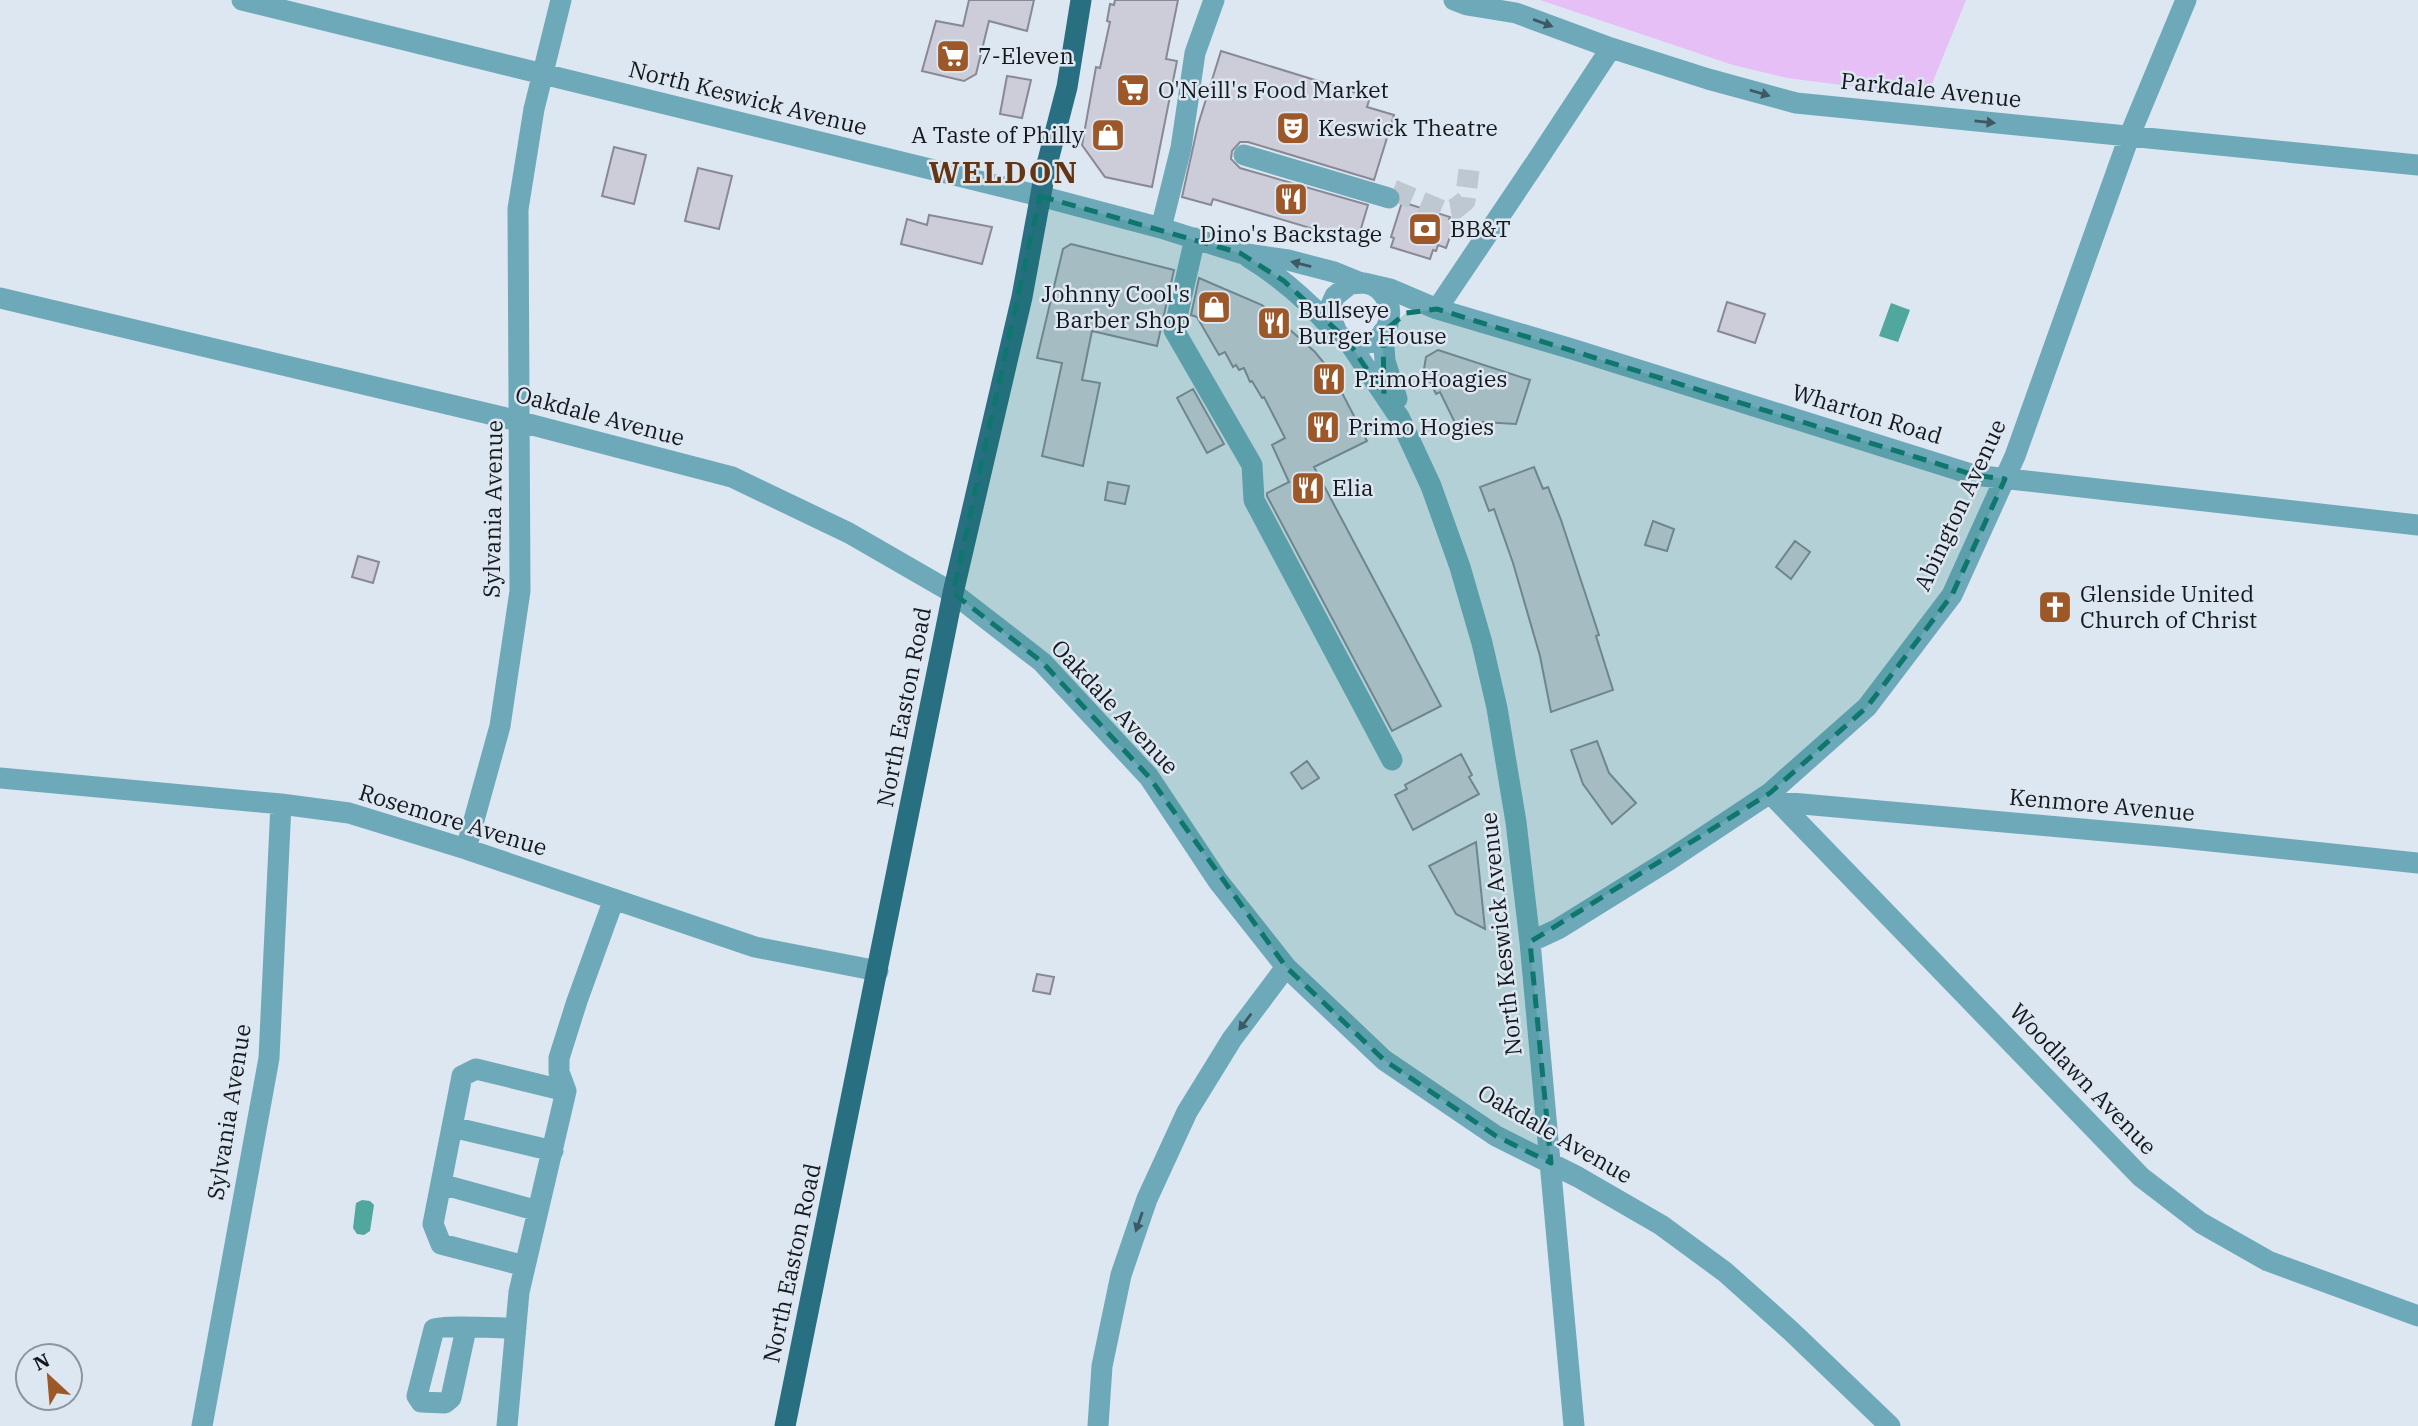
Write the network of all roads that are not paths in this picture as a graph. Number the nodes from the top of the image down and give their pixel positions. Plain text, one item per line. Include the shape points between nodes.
1 (242, 0) edge
2 (561, 0) edge
3 (1081, 0) edge
4 (1214, 0) edge
5 (1454, 0) edge
6 (2186, 0) edge
7 (1518, 7) edge
8 (1611, 48) junction
9 (544, 75) junction
10 (2130, 136) junction
11 (1244, 155) dead end
12 (2418, 165) edge
13 (1040, 196) junction
14 (1390, 198) tunnel mouth
15 (1161, 228) junction
16 (1195, 238) junction
17 (1240, 253) junction
18 (1365, 284) junction
19 (0, 298) edge
20 (1437, 309) junction
21 (1386, 329) junction
22 (1341, 335) junction
23 (521, 422) junction
24 (1415, 450) junction
25 (2005, 479) junction
26 (2418, 525) edge
27 (953, 593) junction
28 (1392, 760) dead end
29 (0, 778) edge
30 (1775, 797) junction
31 (281, 804) junction
32 (466, 849) junction
33 (2418, 863) edge
34 (614, 899) junction
35 (1530, 942) junction
36 (1286, 967) junction
37 (878, 971) junction
38 (566, 1091) junction
39 (452, 1127) junction
40 (553, 1151) junction
41 (1551, 1163) junction
42 (440, 1184) junction
43 (538, 1211) junction
44 (525, 1266) junction
45 (2418, 1316) edge
46 (516, 1328) junction
47 (466, 1329) dead end
48 (202, 1426) edge
49 (507, 1426) edge
50 (785, 1426) edge
51 (1098, 1426) edge
52 (1574, 1426) edge
53 (1890, 1426) edge

1 - 9 street, North Keswick Avenue
2 - 9 street, Sylvania Avenue
3 - 13 main road, North Easton Road via 1067,86
4 - 15 street via 1195,53 1181,148
5 - 7 street, Parkdale Avenue
6 - 10 street, Abington Avenue
7 -> 8 street, Parkdale Avenue
8 -> 10 street, Parkdale Avenue via 1796,103
8 - 20 street
9 - 13 street, North Keswick Avenue
9 - 23 street, Sylvania Avenue via 518,209
10 - 12 street, Parkdale Avenue
10 - 25 street, Abington Avenue
11 - 14 street
13 - 15 street, North Keswick Avenue
13 - 27 main road, North Easton Road via 1022,297
15 - 16 street, North Keswick Avenue
16 - 17 street, North Keswick Avenue
16 - 28 street via 1174,330 1252,465 1254,500
18 -> 17 street, North Keswick Avenue via 1288,260
17 - 22 street, North Keswick Avenue via 1284,281
18 - 20 street, Wharton Road
18 - 21 street, North Keswick Avenue via 1382,292 1388,301
18 - 22 street via 1345,286 1335,296 1330,316
19 - 23 street, Oakdale Avenue
20 - 21 street, Wharton Road via 1410,312
20 - 25 street, Wharton Road via 1974,475
21 - 22 street, Wharton Road via 1368,342
21 - 24 street, North Keswick Avenue via 1383,350 1388,374
22 - 24 street, North Keswick Avenue via 1399,417
23 - 27 street, Oakdale Avenue via 732,477 849,533
23 - 32 street, Sylvania Avenue via 520,591 500,726
24 - 35 street, North Keswick Avenue via 1460,567 1482,643 1516,822
25 - 26 street, Wharton Road
25 - 30 street, Abington Avenue via 1952,596 1867,707
27 - 36 street, Oakdale Avenue via 1042,662 1149,777 1219,881
27 - 37 main road, North Easton Road
29 - 31 street, Rosemore Avenue
30 - 33 street, Kenmore Avenue
30 - 35 street, Abington Avenue
30 - 45 street, Woodlawn Avenue via 2141,1178 2201,1223 2268,1261
31 - 32 street, Rosemore Avenue via 349,813
31 - 48 street, Sylvania Avenue via 269,1058
32 - 34 street, Rosemore Avenue
34 - 37 street, Rosemore Avenue via 755,947
34 - 38 street via 559,1058
35 - 41 street, North Keswick Avenue
36 - 41 street, Oakdale Avenue via 1384,1060 1496,1136
36 -> 51 street via 1232,1039 1187,1112 1147,1199 1120,1280 1102,1366
37 - 50 main road, North Easton Road
38 - 39 street via 476,1069 462,1076
38 - 40 street
39 - 40 street
39 - 42 street
40 - 43 street
41 - 52 street, North Keswick Avenue
41 - 53 street, Oakdale Avenue via 1661,1226 1725,1272
42 - 43 street
42 - 44 street via 433,1224 441,1244
43 - 44 street
44 - 46 street
46 - 47 street
46 - 49 street

